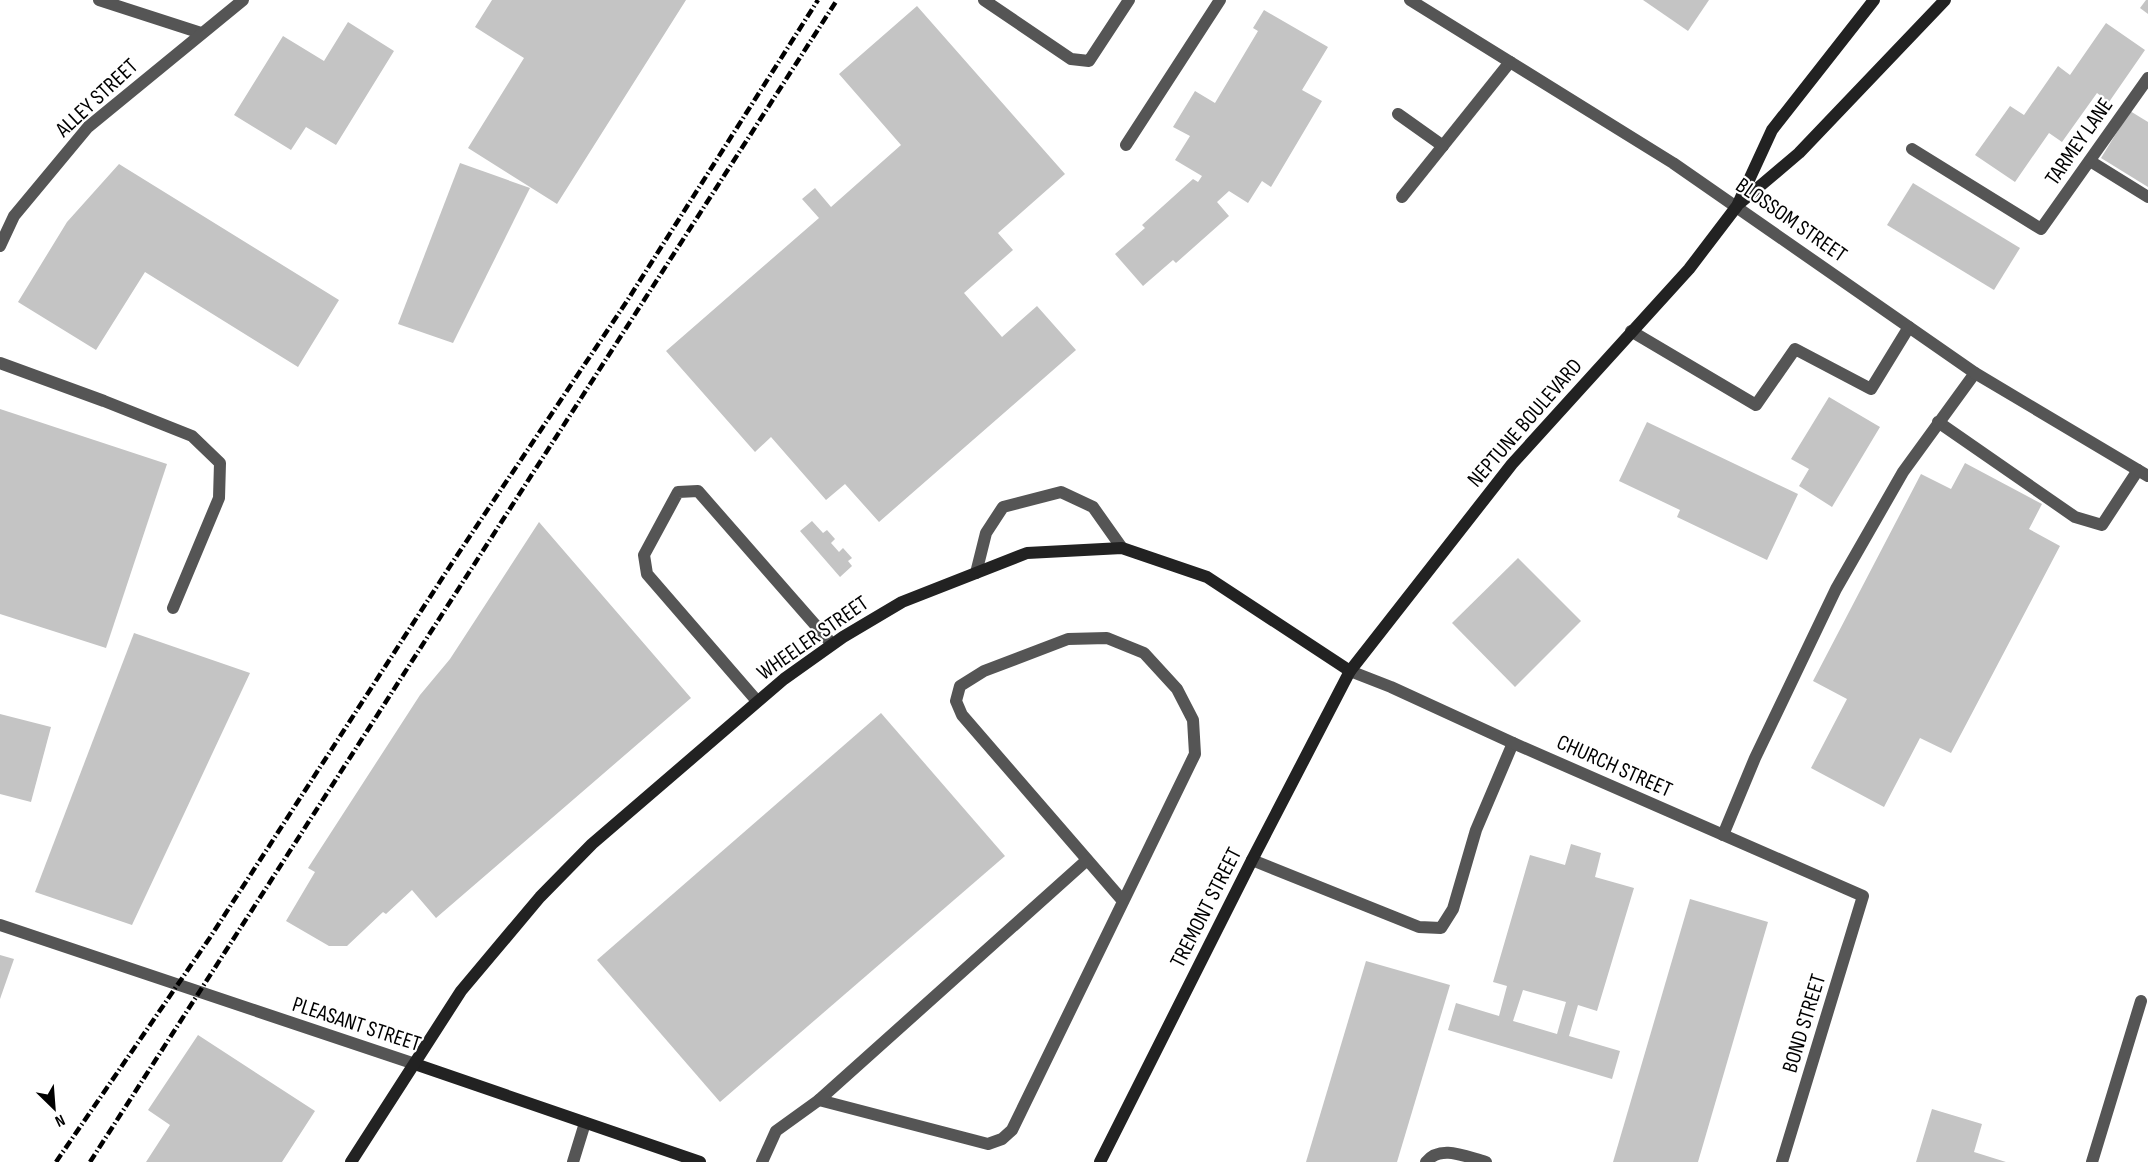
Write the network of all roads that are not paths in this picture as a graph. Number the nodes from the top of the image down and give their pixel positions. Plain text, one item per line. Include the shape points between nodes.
1 (99, 0) edge
2 (243, 0) edge
3 (984, 0) edge
4 (1129, 0) edge
5 (1220, 0) edge
6 (1410, 0) edge
7 (1874, 0) edge
8 (1945, 0) edge
9 (201, 33) junction
10 (1510, 62) junction
11 (2148, 78) edge
12 (1398, 114) dead end
13 (1126, 145) dead end
14 (1443, 146) junction
15 (1912, 149) dead end
16 (2090, 161) junction
17 (2148, 196) edge
18 (1402, 197) dead end
19 (1737, 206) junction
20 (0, 246) edge
21 (1909, 327) junction
22 (1631, 331) junction
23 (0, 363) edge
24 (1975, 372) junction
25 (1938, 422) junction
26 (2143, 473) edge
27 (1122, 548) junction
28 (976, 573) junction
29 (173, 608) dead end
30 (832, 644) junction
31 (1350, 671) junction
32 (758, 701) junction
33 (1513, 743) junction
34 (1723, 835) junction
35 (1087, 860) junction
36 (1252, 860) junction
37 (1863, 896) joint
38 (1123, 901) junction
39 (0, 925) edge
40 (2140, 1001) dead end
41 (415, 1064) junction
42 (819, 1100) junction
43 (585, 1123) junction
44 (351, 1162) edge
45 (573, 1162) edge
46 (700, 1162) edge
47 (762, 1162) edge
48 (1100, 1162) edge
49 (1426, 1162) edge
50 (1486, 1162) edge
51 (1782, 1162) edge
52 (2092, 1162) edge

1 - 9 street
2 - 9 street, ALLEY STREET
3 - 4 street via 1071,59 1089,61
5 - 13 street
6 - 10 street, BLOSSOM STREET
7 - 19 main road, NEPTUNE BOULEVARD via 1772,130
8 - 19 main road, NEPTUNE BOULEVARD via 1798,153
9 - 20 street, ALLEY STREET via 88,127 14,216
10 - 14 street
10 - 19 street, BLOSSOM STREET
11 - 16 street, TARMEY LANE
12 - 14 street
14 - 18 street
15 - 16 street, TARMEY LANE via 2041,229
16 - 17 street
19 - 21 street, BLOSSOM STREET
19 - 22 main road, NEPTUNE BOULEVARD via 1689,269
21 - 22 street via 1871,389 1795,348 1756,405
21 - 24 street, BLOSSOM STREET
22 - 31 main road, NEPTUNE BOULEVARD via 1512,464
23 - 29 street via 192,436 220,463 219,498
24 - 25 street
24 - 26 street, BLOSSOM STREET
25 - 26 street via 2075,517 2102,525
25 - 34 street via 1903,472 1836,589
27 - 28 main road, WHEELER STREET via 1027,553
27 - 28 street via 1093,507 1061,492 1003,507 986,533
27 - 31 main road, WHEELER STREET via 1207,577
28 - 30 main road, WHEELER STREET via 902,602
30 - 32 main road, WHEELER STREET
30 - 32 street via 698,490 678,492 644,555 646,574
31 - 33 street, CHURCH STREET
31 - 36 main road, TREMONT STREET
32 - 41 main road, WHEELER STREET via 592,844 540,897 461,991
33 - 34 street, CHURCH STREET
33 - 36 street via 1476,830 1453,909 1441,928 1419,927
34 - 37 street, CHURCH STREET
35 - 38 street
35 - 38 street via 962,715 957,702 960,686 984,671 1068,639 1107,638 1144,653 1177,689 1193,720 1195,754
35 - 42 street
36 - 48 main road, TREMONT STREET
37 - 51 street, BOND STREET
38 - 42 street via 1012,1130 1002,1139 988,1143
39 - 41 street, PLEASANT STREET
40 - 52 street
41 - 43 main road, PLEASANT STREET
41 - 44 main road, WHEELER STREET
42 - 47 street via 776,1131
43 - 45 street
43 - 46 main road, PLEASANT STREET
49 - 50 street via 1432,1155 1448,1152

